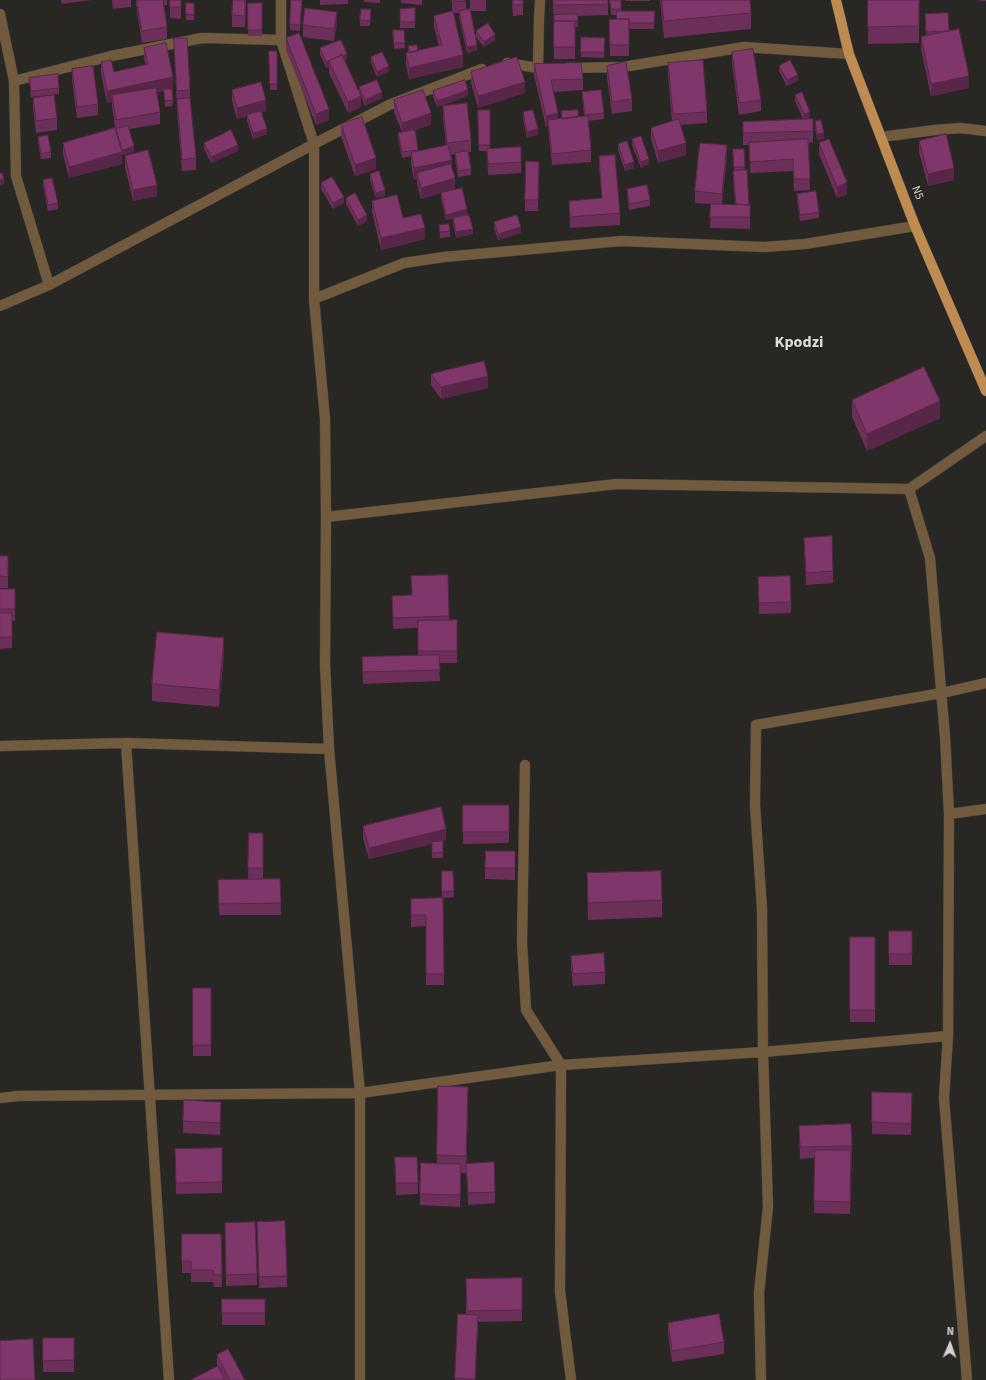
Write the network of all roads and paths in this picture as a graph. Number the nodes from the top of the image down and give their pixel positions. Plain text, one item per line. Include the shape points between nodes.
1 (280, 0) edge
2 (540, 0) edge
3 (836, 0) edge
4 (0, 14) edge
5 (281, 40) junction
6 (849, 54) junction
7 (560, 68) edge
8 (14, 81) junction
9 (986, 131) edge
10 (881, 137) junction
11 (314, 144) junction
12 (915, 226) junction
13 (49, 285) junction
14 (314, 299) junction
15 (0, 306) edge
16 (986, 391) edge
17 (986, 436) edge
18 (909, 489) junction
19 (326, 517) junction
20 (986, 683) edge
21 (942, 693) junction
22 (126, 743) junction
23 (0, 746) edge
24 (329, 749) junction
25 (525, 765) dead end
26 (986, 809) edge
27 (949, 814) junction
28 (948, 1036) junction
29 (763, 1052) junction
30 (561, 1065) junction
31 (360, 1093) junction
32 (149, 1095) junction
33 (0, 1098) edge
34 (169, 1380) edge
35 (360, 1380) edge
36 (571, 1380) edge
37 (761, 1380) edge
38 (966, 1380) edge

1 - 5 street
2 - 11 street via 542,68 501,62 389,105
3 - 6 main road, N5 / N5
4 - 8 street
5 - 8 street via 202,38 111,56
5 - 11 street
6 - 7 street via 744,47 623,66
6 - 10 main road, N5 / N5
8 - 13 street via 16,176
9 - 10 street via 960,128
10 - 12 main road, N5 / N5
11 - 13 street
11 - 14 street
12 - 14 street via 805,244 764,247 621,241 444,257 404,263
12 - 16 main road, N5 / N5
13 - 15 street
14 - 19 street via 325,419
17 - 18 street
18 - 19 street via 617,484
18 - 21 street via 930,558
19 - 24 street via 325,664
20 - 21 street
21 - 27 street
21 - 29 street via 756,725 755,805 762,909
22 - 23 street
22 - 24 street
22 - 32 street
24 - 31 street
25 - 30 street via 522,943 526,1010
26 - 27 street
27 - 28 street
28 - 29 street
28 - 38 street via 944,1098
29 - 30 street
29 - 37 street via 768,1207 760,1293
30 - 31 street
30 - 36 street via 560,1291
31 - 32 street
31 - 35 street
32 - 33 street
32 - 34 street

